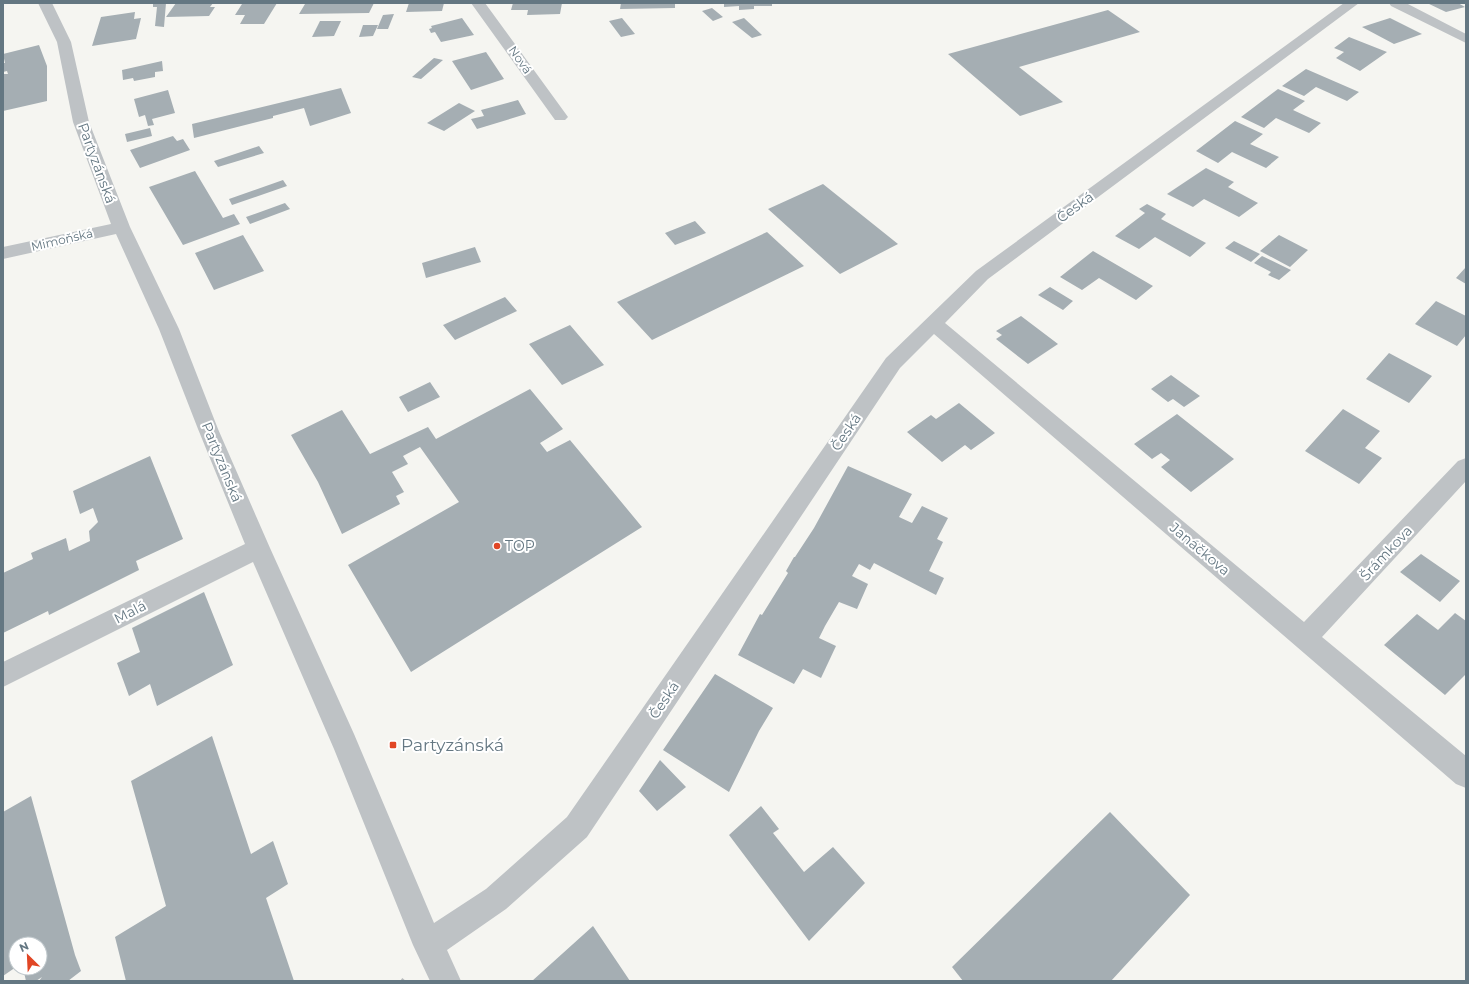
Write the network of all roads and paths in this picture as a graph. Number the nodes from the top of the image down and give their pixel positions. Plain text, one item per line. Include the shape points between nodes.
1 (46, 3) edge
2 (478, 3) edge
3 (1352, 3) edge
4 (1396, 3) edge
5 (1466, 39) edge
6 (560, 117) dead end
7 (121, 227) junction
8 (3, 253) edge
9 (934, 324) junction
10 (1466, 467) edge
11 (258, 548) junction
12 (1305, 638) junction
13 (3, 675) edge
14 (1466, 774) edge
15 (428, 945) junction
16 (446, 981) edge

1 - 7 street, Partyzánská via 64,42 81,122
2 - 6 street, Nová
3 - 9 street, Česká via 982,275
4 - 5 street
7 - 8 street, Mimoňská
7 - 11 street, Partyzánská via 169,329
9 - 12 street, Janáčkova
9 - 15 street, Česká via 893,363 577,827 496,899
10 - 12 street, Šrámkova
11 - 13 street, Malá
11 - 15 street, Partyzánská via 345,743
12 - 14 street, Janáčkova
15 - 16 street, Partyzánská

